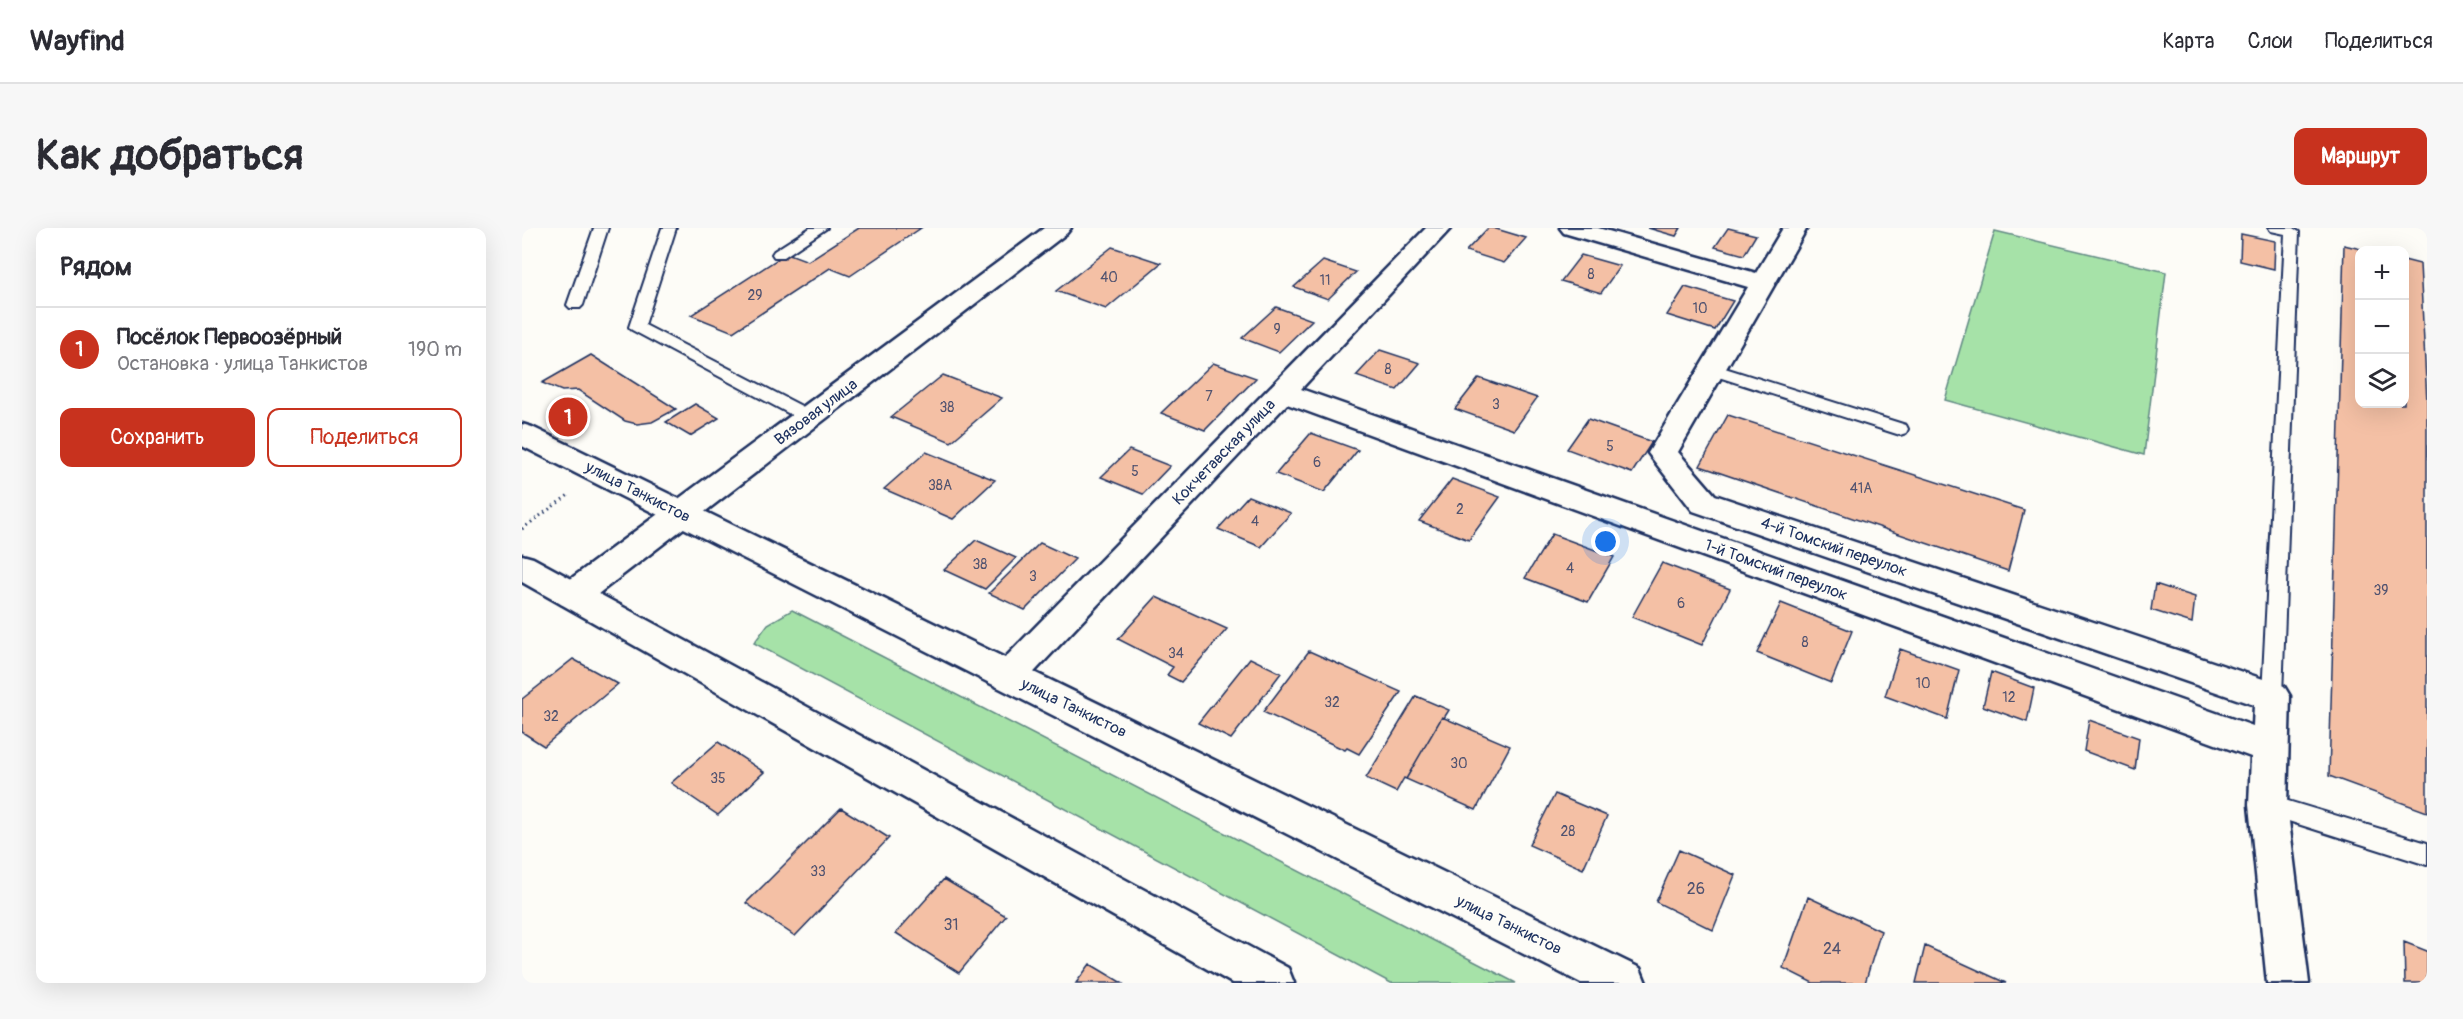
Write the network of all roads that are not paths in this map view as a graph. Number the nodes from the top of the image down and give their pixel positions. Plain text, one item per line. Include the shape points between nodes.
1 (601, 228) edge
2 (669, 228) edge
3 (820, 228) edge
4 (1059, 228) edge
5 (1439, 228) edge
6 (1572, 228) edge
7 (1795, 228) edge
8 (2291, 229) edge
9 (779, 254) dead end
10 (1763, 283) junction
11 (575, 305) dead end
12 (1712, 369) junction
13 (1282, 392) junction
14 (809, 417) junction
15 (1900, 429) dead end
16 (522, 434) edge
17 (681, 513) junction
18 (527, 575) edge
19 (573, 595) junction
20 (1009, 676) junction
21 (2272, 696) junction
22 (2270, 748) junction
23 (2268, 805) junction
24 (2427, 854) edge
25 (1273, 983) edge
26 (1625, 983) edge
27 (2288, 983) edge

1 - 11 lane
2 - 14 lane via 637,327
3 - 9 lane
4 - 14 street, Вязовая улица
5 - 13 street, Кокчетавская улица
6 - 10 street
7 - 10 street, 4-й Томский переулок
8 - 21 lane
10 - 12 street, 4-й Томский переулок
12 - 15 lane
12 - 21 street, 4-й Томский переулок via 1663,453 1704,502
13 - 20 street, Кокчетавская улица
13 - 22 street, 1-й Томский переулок
14 - 17 street, Вязовая улица
16 - 17 street, улица Танкистов
17 - 19 street, Вязовая улица
17 - 20 street, улица Танкистов
18 - 19 street
19 - 25 street
20 - 26 street, улица Танкистов
21 - 22 street
22 - 23 street
23 - 24 lane
23 - 27 street

